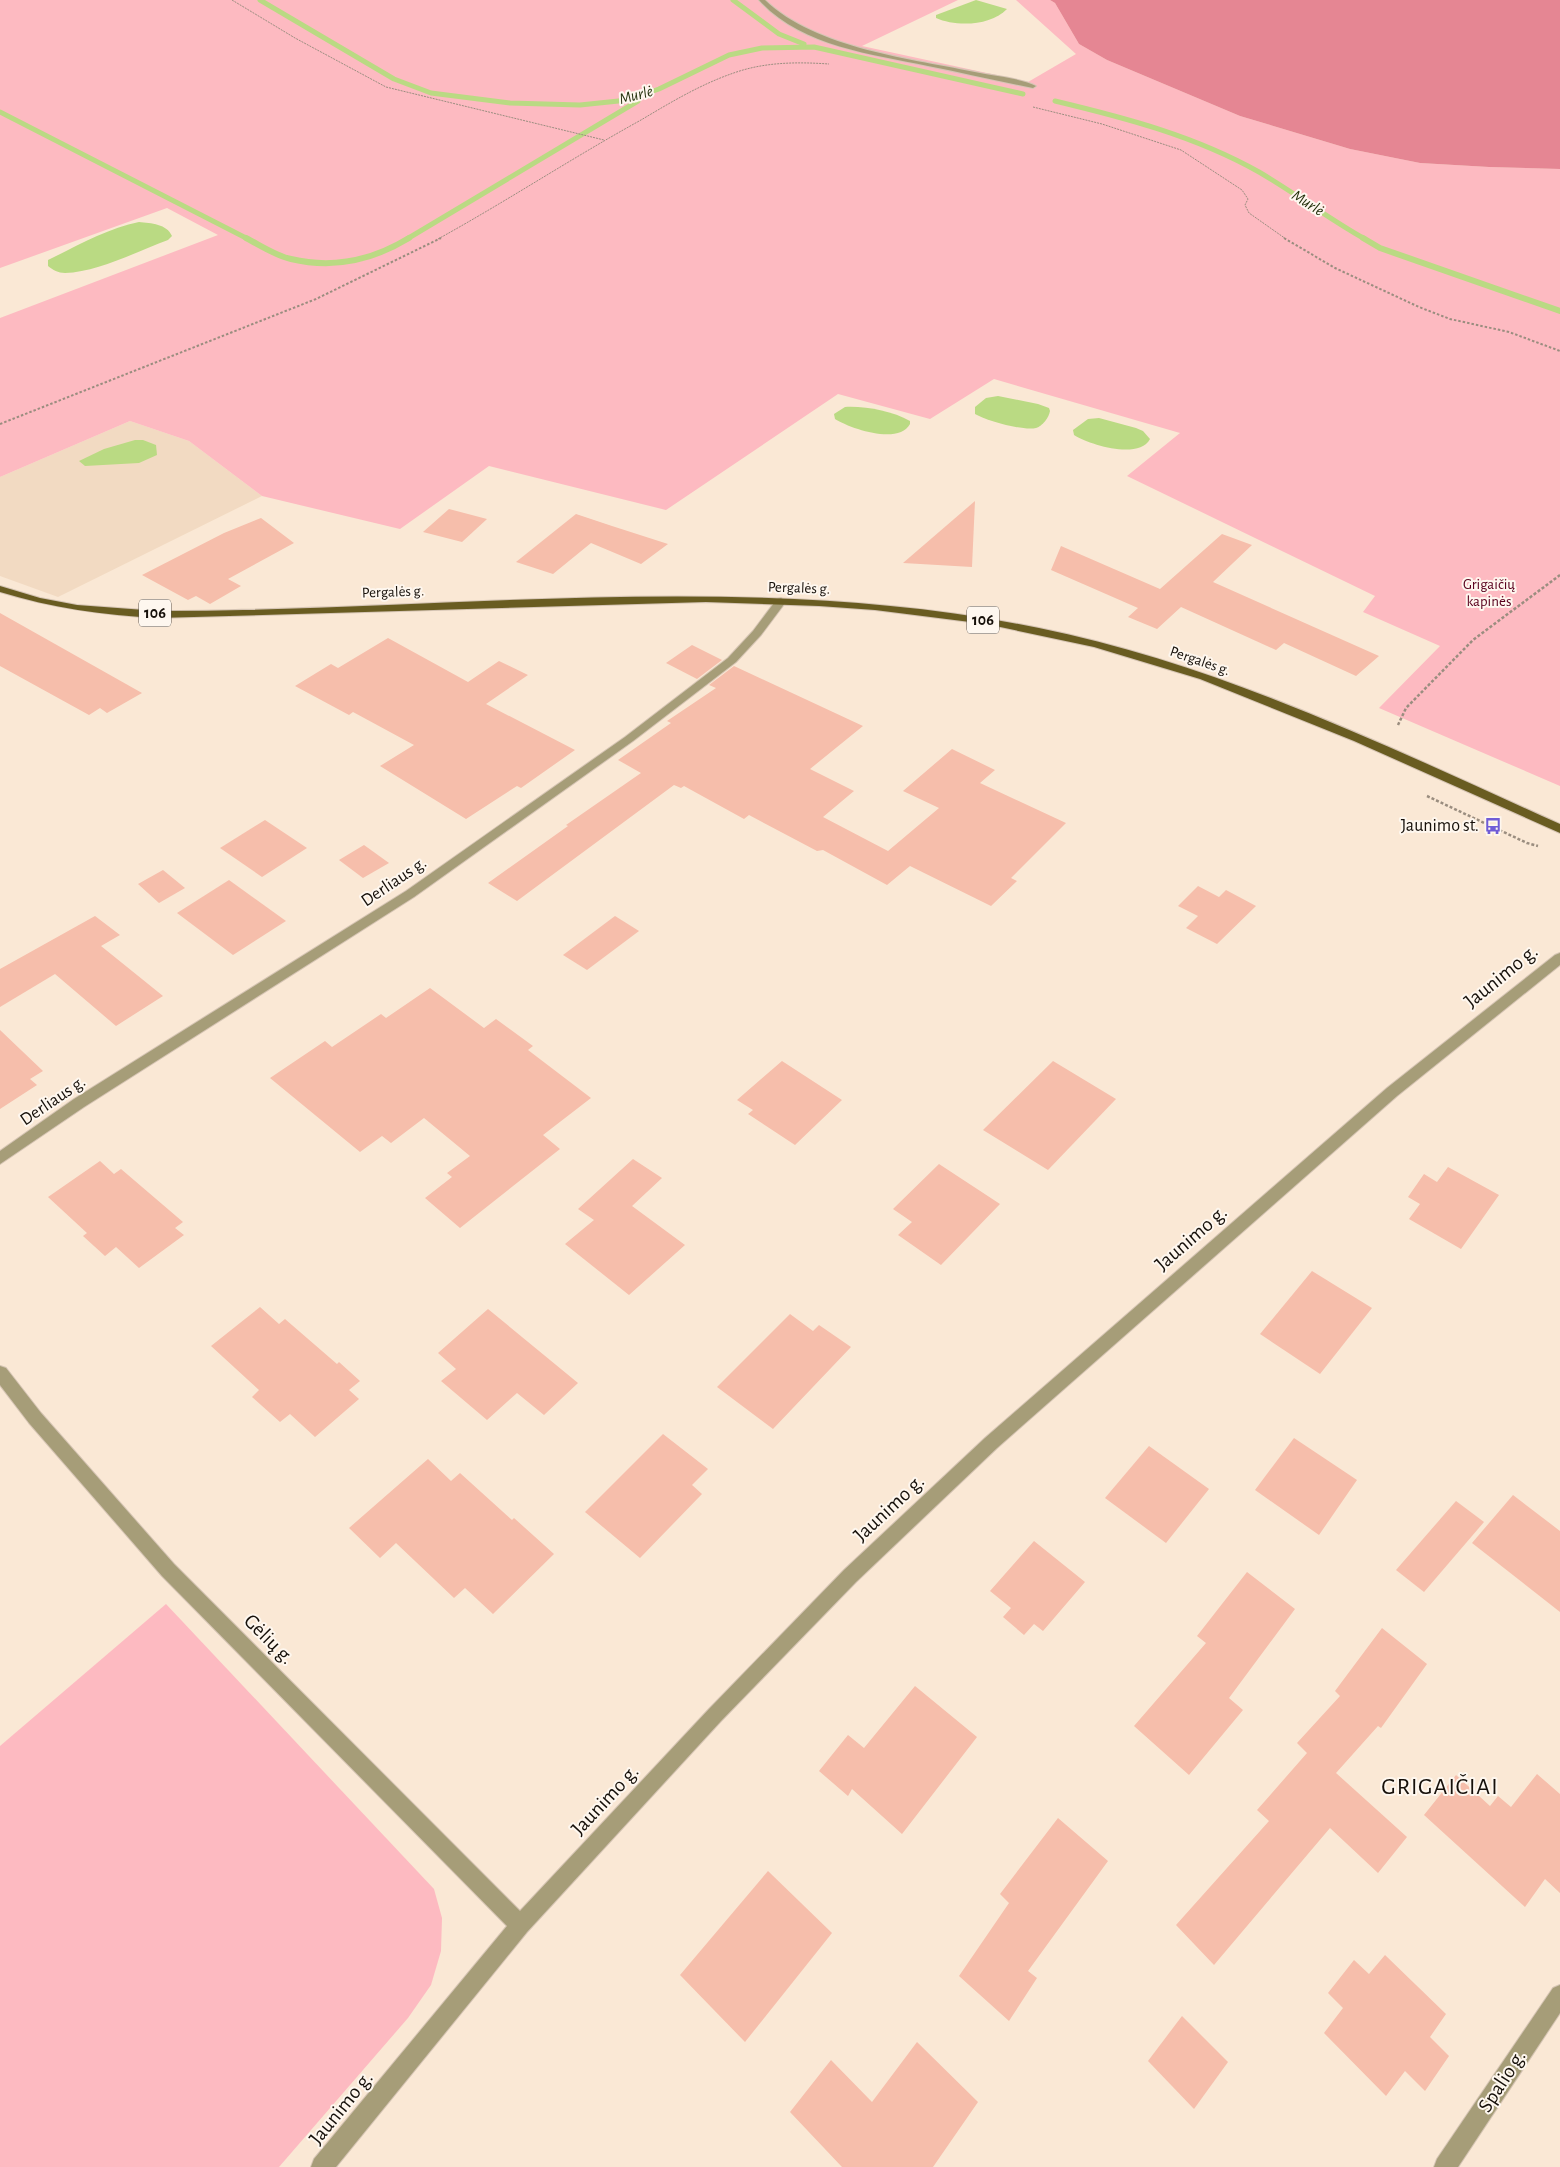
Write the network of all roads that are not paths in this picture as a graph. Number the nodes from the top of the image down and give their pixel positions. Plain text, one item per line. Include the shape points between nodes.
1 (762, 0) edge
2 (1033, 86) dead end
3 (0, 589) edge
4 (781, 601) junction
5 (1560, 829) edge
6 (1560, 958) edge
7 (0, 1158) edge
8 (0, 1373) edge
9 (520, 1925) junction
10 (1560, 1995) edge
11 (322, 2167) edge
12 (1445, 2167) edge

1 - 2 street via 794,26 832,41
3 - 4 main road, Pergalės g. / 106 via 62,605 184,614 704,599
4 - 5 main road, Pergalės g. / 106 via 912,610 986,621 1057,635 1148,659 1258,697
4 - 7 street, Derliaus g. via 758,633 732,660 630,739 410,894 79,1103
6 - 9 street, Jaunimo g. via 1392,1092 991,1443 843,1582
8 - 9 street, Gėlių g. via 35,1418 168,1570
9 - 11 street, Jaunimo g.
10 - 12 street, Spalio g.

